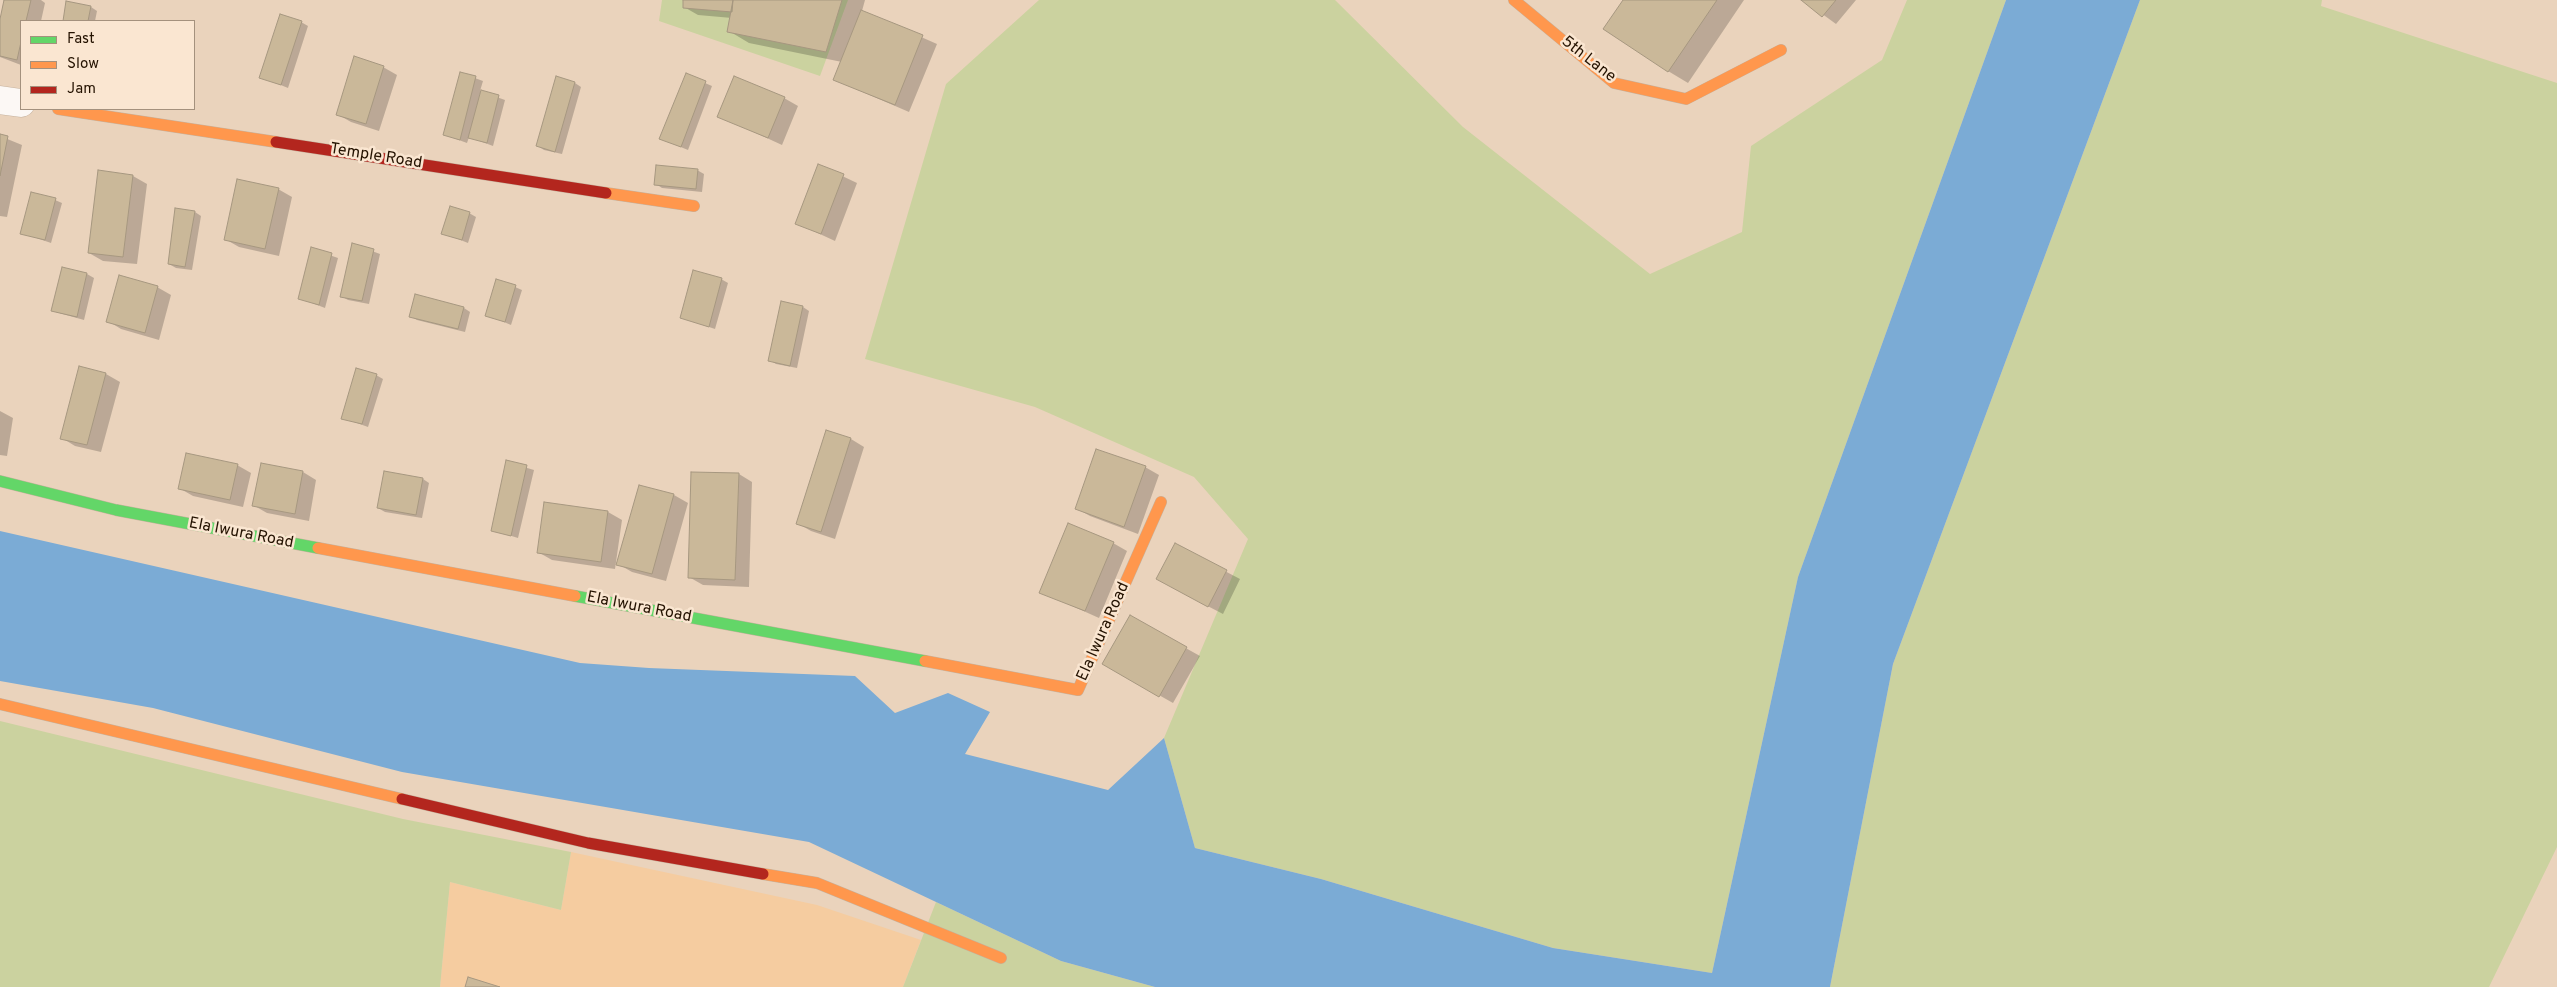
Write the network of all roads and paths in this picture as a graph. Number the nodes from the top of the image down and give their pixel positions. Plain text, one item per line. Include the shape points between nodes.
1 (1514, 0) edge
2 (1782, 50) dead end
3 (0, 100) edge
4 (20, 103) edge
5 (65, 110) edge
6 (694, 206) dead end
7 (0, 481) edge
8 (1161, 502) dead end
9 (0, 704) edge
10 (1001, 958) dead end

1 - 2 street, 5th Lane via 1614,83 1686,99
3 - 4 street
5 - 6 street, Temple Road
7 - 8 street, Ela Iwura Road via 116,510 1078,690
9 - 10 street via 588,843 817,883

